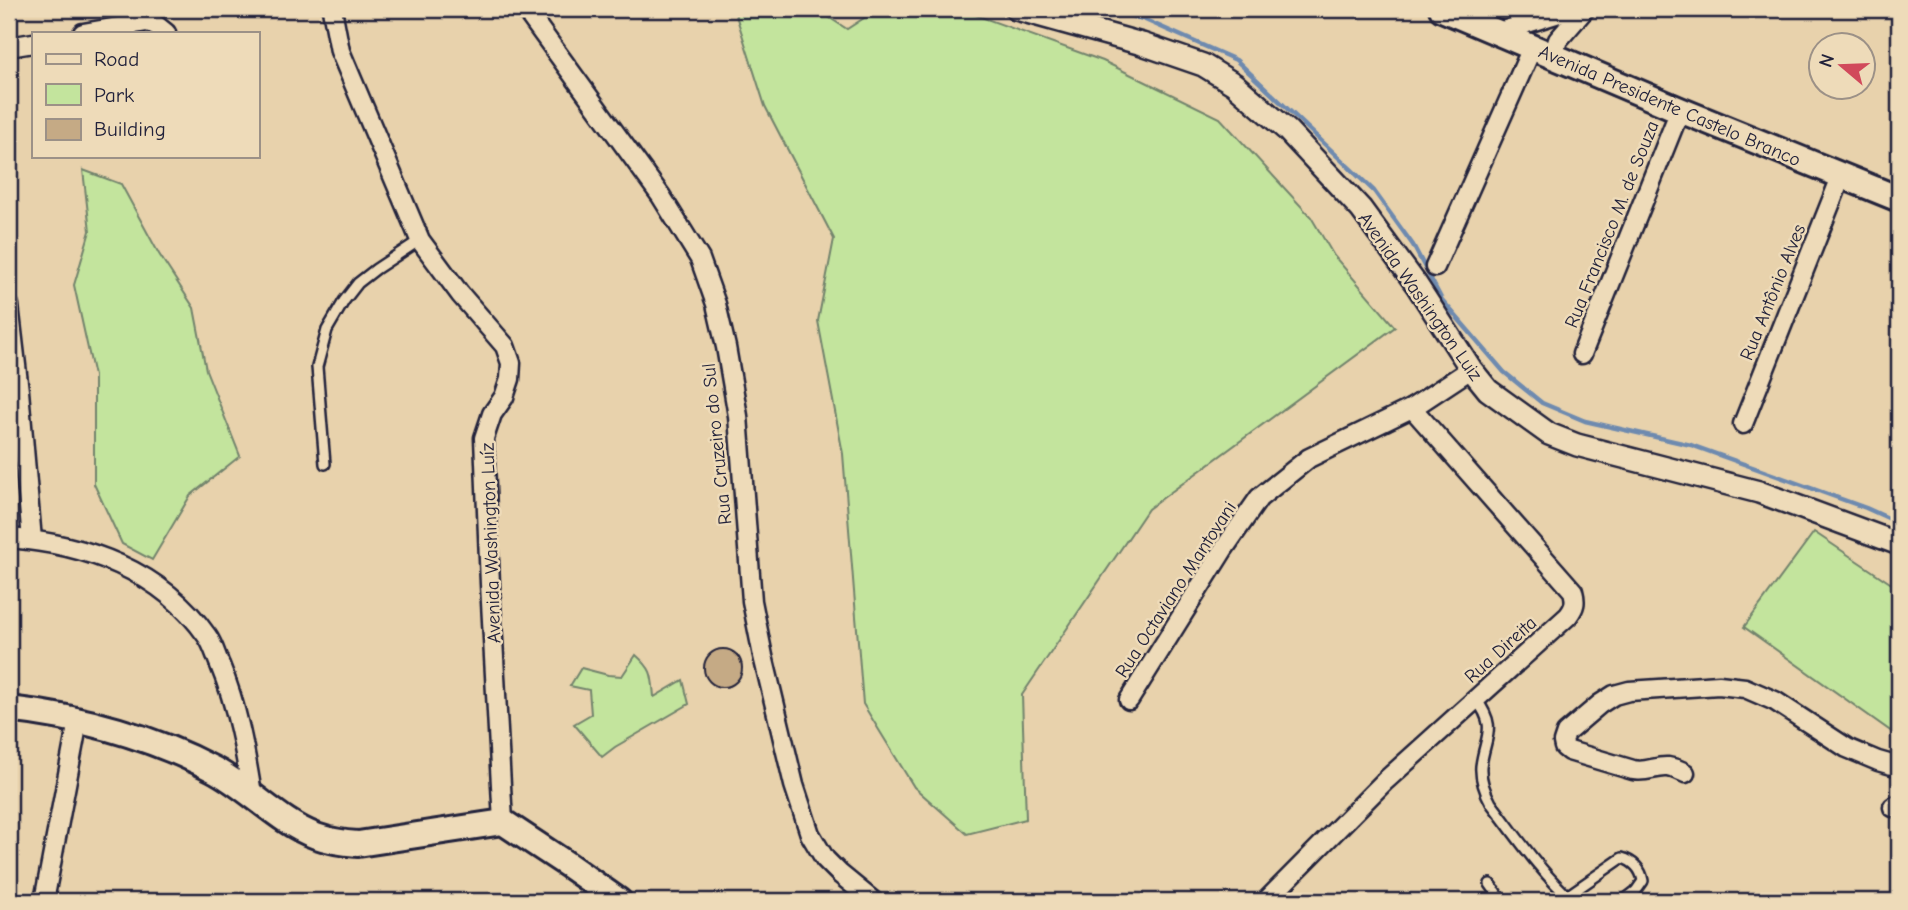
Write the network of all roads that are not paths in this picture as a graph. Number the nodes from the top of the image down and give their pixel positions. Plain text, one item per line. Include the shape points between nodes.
1 (332, 9) edge
2 (525, 9) edge
3 (1016, 9) edge
4 (1442, 9) edge
5 (1572, 9) edge
6 (1585, 9) edge
7 (89, 32) edge
8 (165, 32) edge
9 (1499, 32) junction
10 (32, 43) edge
11 (9, 50) edge
12 (1543, 52) junction
13 (1679, 110) junction
14 (1841, 177) junction
15 (1899, 199) edge
16 (420, 240) junction
17 (1435, 267) dead end
18 (9, 305) edge
19 (1582, 354) dead end
20 (1471, 369) junction
21 (1412, 408) junction
22 (1743, 424) dead end
23 (325, 464) dead end
24 (9, 538) edge
25 (32, 540) junction
26 (1899, 544) edge
27 (1476, 699) junction
28 (1129, 700) dead end
29 (9, 709) edge
30 (78, 722) junction
31 (1899, 767) edge
32 (1685, 773) dead end
33 (252, 794) junction
34 (502, 822) junction
35 (1490, 884) dead end
36 (1570, 899) edge
37 (44, 901) edge
38 (619, 901) edge
39 (873, 901) edge
40 (1266, 901) edge
41 (1502, 901) edge
42 (1623, 901) edge

1 - 16 street, Avenida Washington Luíz via 340,51
2 - 39 street, Rua Cruzeiro do Sul via 661,196 700,259 729,361 738,416 752,601 794,785 810,834 825,859
3 - 20 street, Avenida Washington Luiz via 1203,65 1234,85 1288,131 1361,209
4 - 9 main road, Avenida Presidente Castelo Branco
5 - 9 street
6 - 12 street
7 - 8 street via 147,22
9 - 12 main road, Avenida Presidente Castelo Branco
10 - 11 street
12 - 13 main road, Avenida Presidente Castelo Branco
12 - 17 street
13 - 14 main road, Avenida Presidente Castelo Branco
13 - 19 street, Rua Francisco M. de Souza
14 - 15 main road, Avenida Presidente Castelo Branco
14 - 22 street, Rua Antônio Alves
16 - 23 lane via 358,283 327,330 317,367
16 - 34 street, Avenida Washington Luíz via 505,346 511,363 504,397 484,438
18 - 25 street
20 - 21 street, Rua Octaviano Mantovani
20 - 26 street, Avenida Washington Luiz via 1488,390 1558,438 1759,492
21 - 27 street, Rua Direita via 1573,591 1575,600 1568,616
21 - 28 street, Rua Octaviano Mantovani via 1309,458 1259,498
24 - 25 street
25 - 33 street via 108,559 143,576 180,604 208,638 225,677 238,717
27 - 36 lane via 1489,722 1481,765 1486,794
27 - 40 street, Rua Direita via 1385,781
29 - 30 main road
30 - 33 main road via 163,745
30 - 37 street
31 - 32 street via 1847,748 1775,701 1745,688 1719,685 1614,695 1564,738 1569,751 1620,766 1642,772 1664,767
33 - 34 main road via 313,835 335,842 358,844
34 - 38 main road
35 - 41 lane
36 - 42 lane via 1622,858 1630,860 1642,875 1642,885

